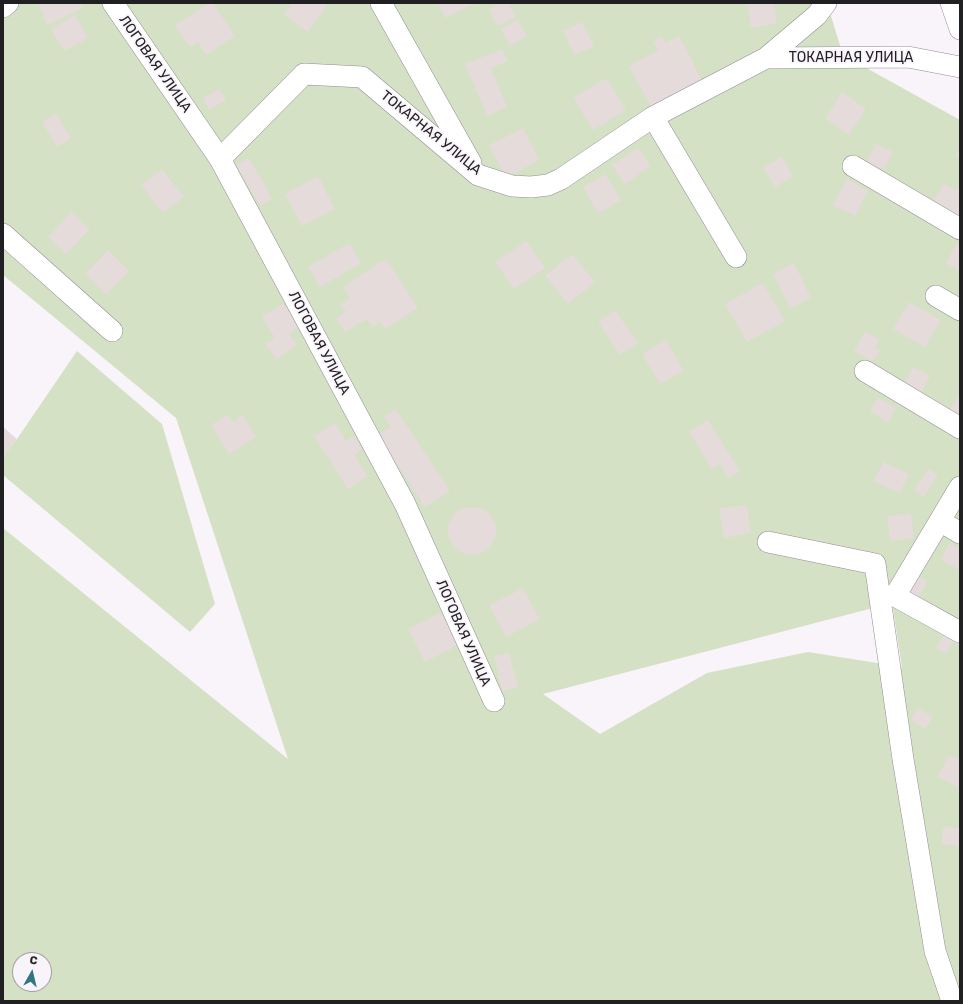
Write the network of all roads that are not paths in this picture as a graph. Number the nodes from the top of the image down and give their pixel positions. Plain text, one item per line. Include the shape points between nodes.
1 (8, 3) edge
2 (113, 3) edge
3 (381, 3) edge
4 (826, 3) edge
5 (952, 3) edge
6 (3, 7) edge
7 (960, 29) edge
8 (766, 58) junction
9 (960, 67) edge
10 (653, 118) junction
11 (220, 159) junction
12 (853, 166) dead end
13 (478, 174) junction
14 (960, 229) edge
15 (3, 234) edge
16 (736, 257) dead end
17 (936, 296) dead end
18 (960, 310) edge
19 (112, 331) dead end
20 (865, 371) dead end
21 (960, 428) edge
22 (960, 487) edge
23 (940, 521) junction
24 (960, 533) edge
25 (768, 542) dead end
26 (960, 632) edge
27 (494, 701) dead end
28 (952, 1001) edge

1 - 6 street
2 - 11 street, ЛОГОВАЯ УЛИЦА
3 - 13 street
4 - 8 street, ТОКАРНАЯ УЛИЦА via 816,15
5 - 7 street
8 - 9 street, ТОКАРНАЯ УЛИЦА via 908,57
8 - 10 street, ТОКАРНАЯ УЛИЦА
10 - 13 street, ТОКАРНАЯ УЛИЦА via 548,185 512,186
10 - 16 street
11 - 13 street, ТОКАРНАЯ УЛИЦА via 304,74 362,77
11 - 27 street, ЛОГОВАЯ УЛИЦА via 405,504
12 - 14 street
15 - 19 street
17 - 18 street
20 - 21 street
22 - 23 street
23 - 24 street
23 - 26 street via 895,596
25 - 28 street via 875,564 903,759 936,951

